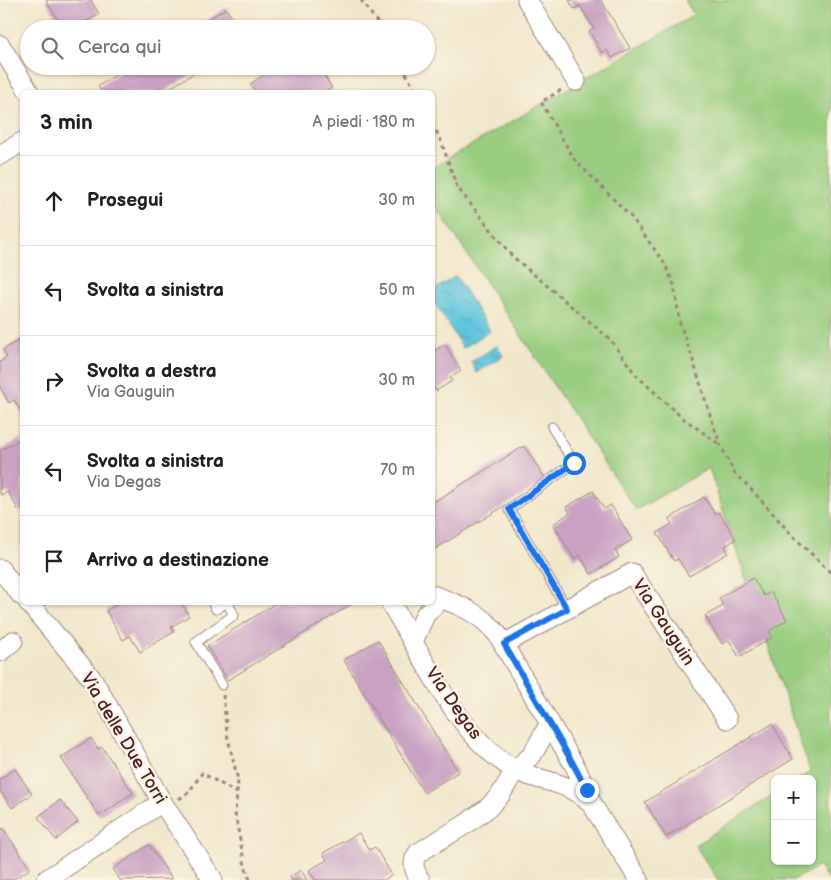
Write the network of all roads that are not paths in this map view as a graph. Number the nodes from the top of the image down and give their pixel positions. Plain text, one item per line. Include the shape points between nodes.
1 (527, 0) edge
2 (0, 45) edge
3 (576, 81) road end
4 (28, 90) edge
5 (20, 143) edge
6 (0, 156) edge
7 (552, 427) dead end
8 (0, 569) edge
9 (20, 594) edge
10 (437, 597) edge
11 (30, 605) edge
12 (229, 605) edge
13 (392, 605) edge
14 (432, 605) edge
15 (567, 609) junction
16 (413, 642) junction
17 (504, 644) junction
18 (222, 685) road end
19 (727, 718) dead end
20 (550, 723) junction
21 (515, 770) junction
22 (164, 806) junction
23 (594, 806) junction
24 (46, 880) edge
25 (213, 880) edge
26 (420, 880) edge
27 (639, 880) edge

1 - 3 street
2 - 4 street
5 - 6 street
7 - 15 lane via 574,463 509,509
8 - 9 street
10 - 17 street, Via Degas via 476,614 493,628
11 - 22 street, Via delle Due Torri via 92,680
12 - 18 lane via 234,615 196,642
13 - 16 street, Via Degas
14 - 16 street
15 - 17 street, Via Gauguin
15 - 19 street, Via Gauguin via 632,573
16 - 21 street, Via Degas via 463,721 488,750
17 - 20 street, Via Degas
20 - 21 street via 532,755
20 - 23 street, Via Degas
21 - 23 street, Via Degas via 563,784
21 - 26 street via 501,794 482,813 418,853 414,865
22 - 24 street
22 - 25 street, Via delle Due Torri
23 - 27 street, Via Degas

